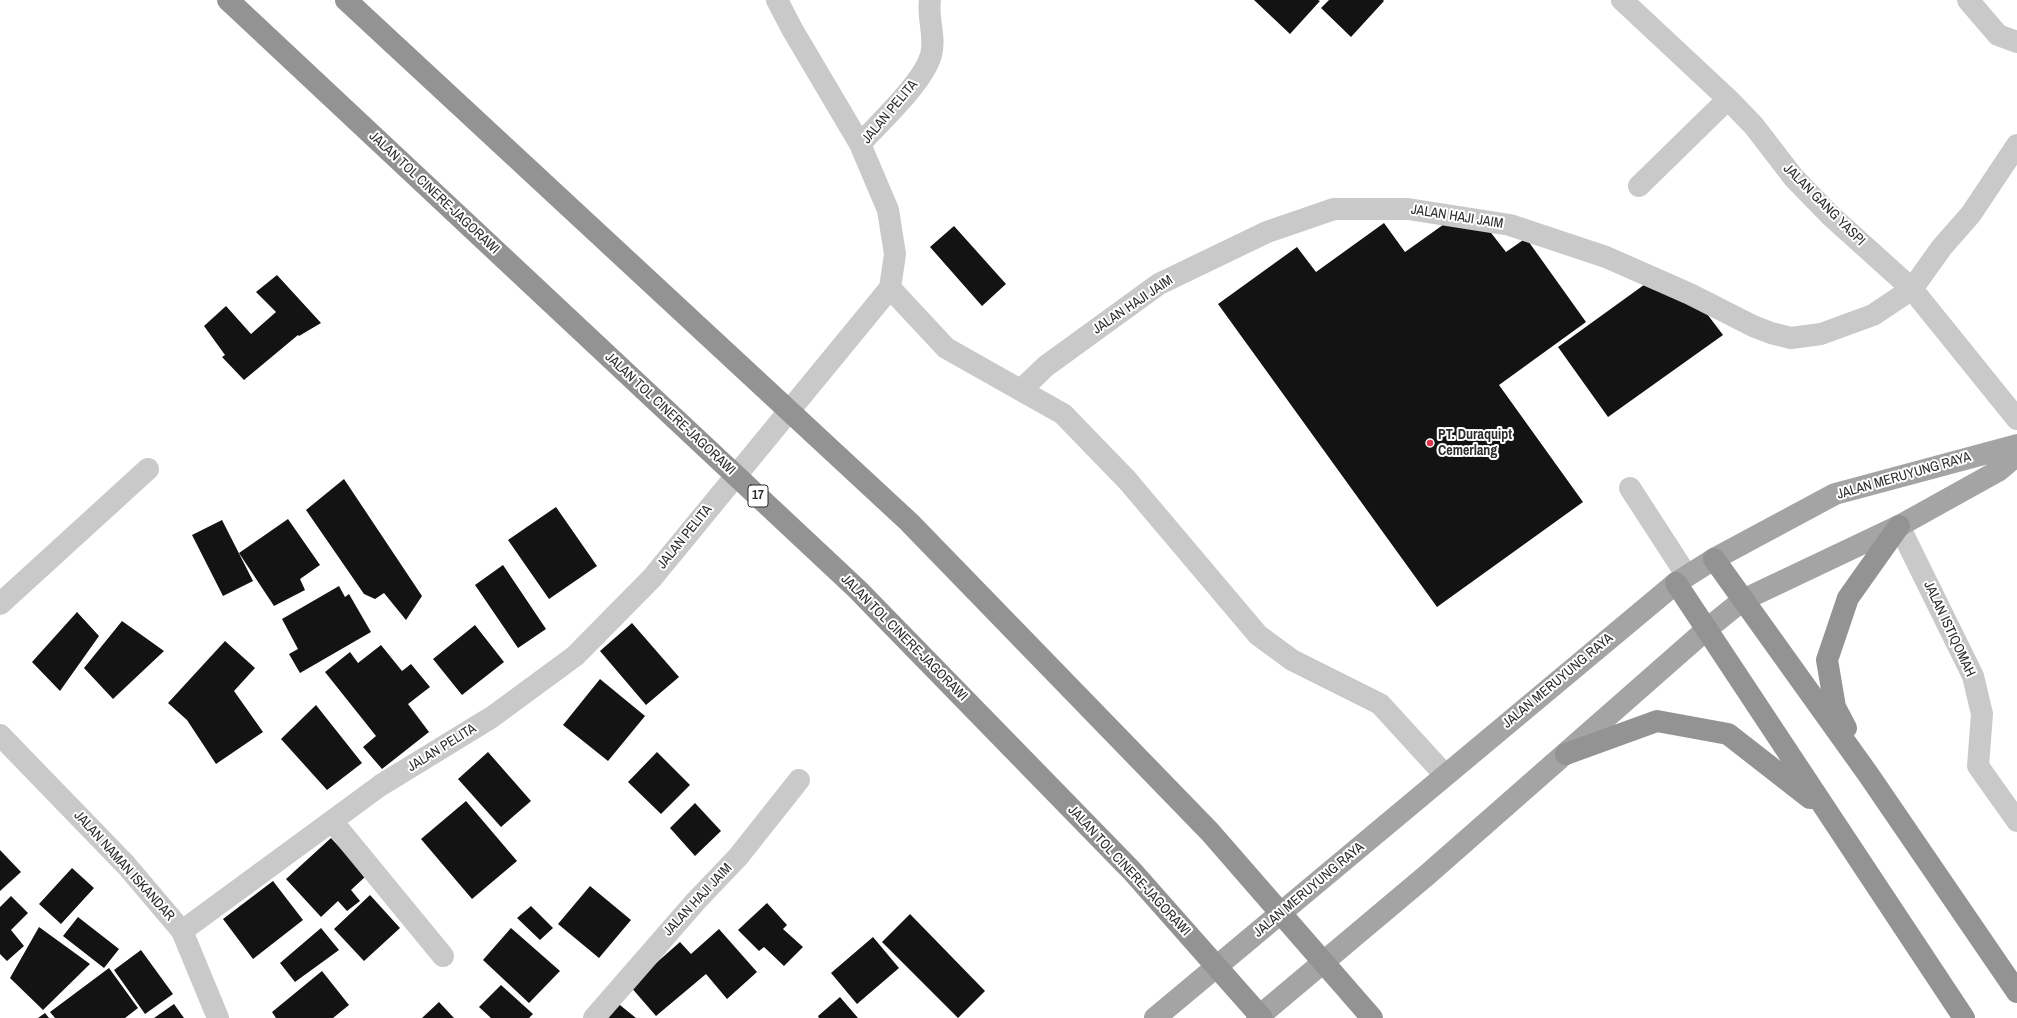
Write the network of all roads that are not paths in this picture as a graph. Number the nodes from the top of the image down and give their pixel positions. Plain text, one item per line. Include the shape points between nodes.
1 (228, 0) edge
2 (346, 0) edge
3 (777, 0) edge
4 (930, 0) edge
5 (1622, 0) edge
6 (1968, 0) edge
7 (2017, 42) edge
8 (1728, 99) junction
9 (860, 144) junction
10 (2017, 145) edge
11 (1638, 186) dead end
12 (890, 288) junction
13 (1912, 289) junction
14 (1021, 390) junction
15 (2017, 419) edge
16 (2017, 445) edge
17 (2017, 455) edge
18 (148, 469) dead end
19 (1630, 488) dead end
20 (1899, 526) junction
21 (1714, 559) junction
22 (1682, 579) junction
23 (1743, 600) junction
24 (0, 604) edge
25 (1707, 629) junction
26 (0, 735) edge
27 (1566, 754) junction
28 (1868, 774) junction
29 (1445, 775) junction
30 (799, 780) dead end
31 (1825, 810) junction
32 (332, 820) junction
33 (2017, 821) edge
34 (182, 931) junction
35 (443, 956) dead end
36 (2017, 992) edge
37 (218, 1018) edge
38 (594, 1018) edge
39 (1155, 1018) edge
40 (1257, 1018) edge
41 (1262, 1018) edge
42 (1372, 1018) edge
43 (1964, 1018) edge

1 - 41 highway, JALAN TOL CINERE-JAGORAWI / 17 via 857,589 1132,871
2 - 42 highway via 909,522 1210,832
3 - 9 street
4 - 9 street, JALAN PELITA via 931,55 924,71
5 - 8 street, JALAN GANG YASPI
6 - 7 street via 1998,35
8 - 11 street
8 - 13 street, JALAN GANG YASPI via 1754,126 1794,178 1831,216
9 - 12 street, JALAN PELITA via 888,210 895,254
10 - 13 street via 1971,214 1942,247
12 - 14 street via 946,348
12 - 32 street, JALAN PELITA via 652,578 575,656 492,717 381,785
13 - 14 street, JALAN HAJI JAIM via 1873,315 1821,334 1790,338 1753,326 1690,294 1606,257 1510,225 1408,209 1334,209 1266,232 1159,284 1046,366
13 - 15 street, JALAN GANG YASPI
14 - 29 street via 1063,414 1122,474 1258,635 1292,660 1380,704
16 - 21 main road, JALAN MERUYUNG RAYA via 1835,494
17 - 20 main road, JALAN MERUYUNG RAYA via 1998,472
18 - 24 street
19 - 22 street
20 - 23 main road, JALAN MERUYUNG RAYA
20 - 28 highway via 1848,598 1827,660 1835,707
20 - 33 street, JALAN ISTIQOMAH via 1973,676 1982,714 1978,766
21 - 22 main road, JALAN MERUYUNG RAYA
21 - 23 highway
22 - 25 highway
22 - 29 main road, JALAN MERUYUNG RAYA
23 - 25 main road, JALAN MERUYUNG RAYA
23 - 28 highway
25 - 27 main road, JALAN MERUYUNG RAYA
25 - 31 highway
26 - 34 street, JALAN NAMAN ISKANDAR via 126,864
27 - 31 highway via 1657,721 1728,734
27 - 40 main road, JALAN MERUYUNG RAYA
28 - 36 highway
29 - 39 main road, JALAN MERUYUNG RAYA
30 - 38 street, JALAN HAJI JAIM via 738,857
31 - 43 highway
32 - 34 street, JALAN PELITA
32 - 35 street
34 - 37 street, JALAN NAMAN ISKANDAR

